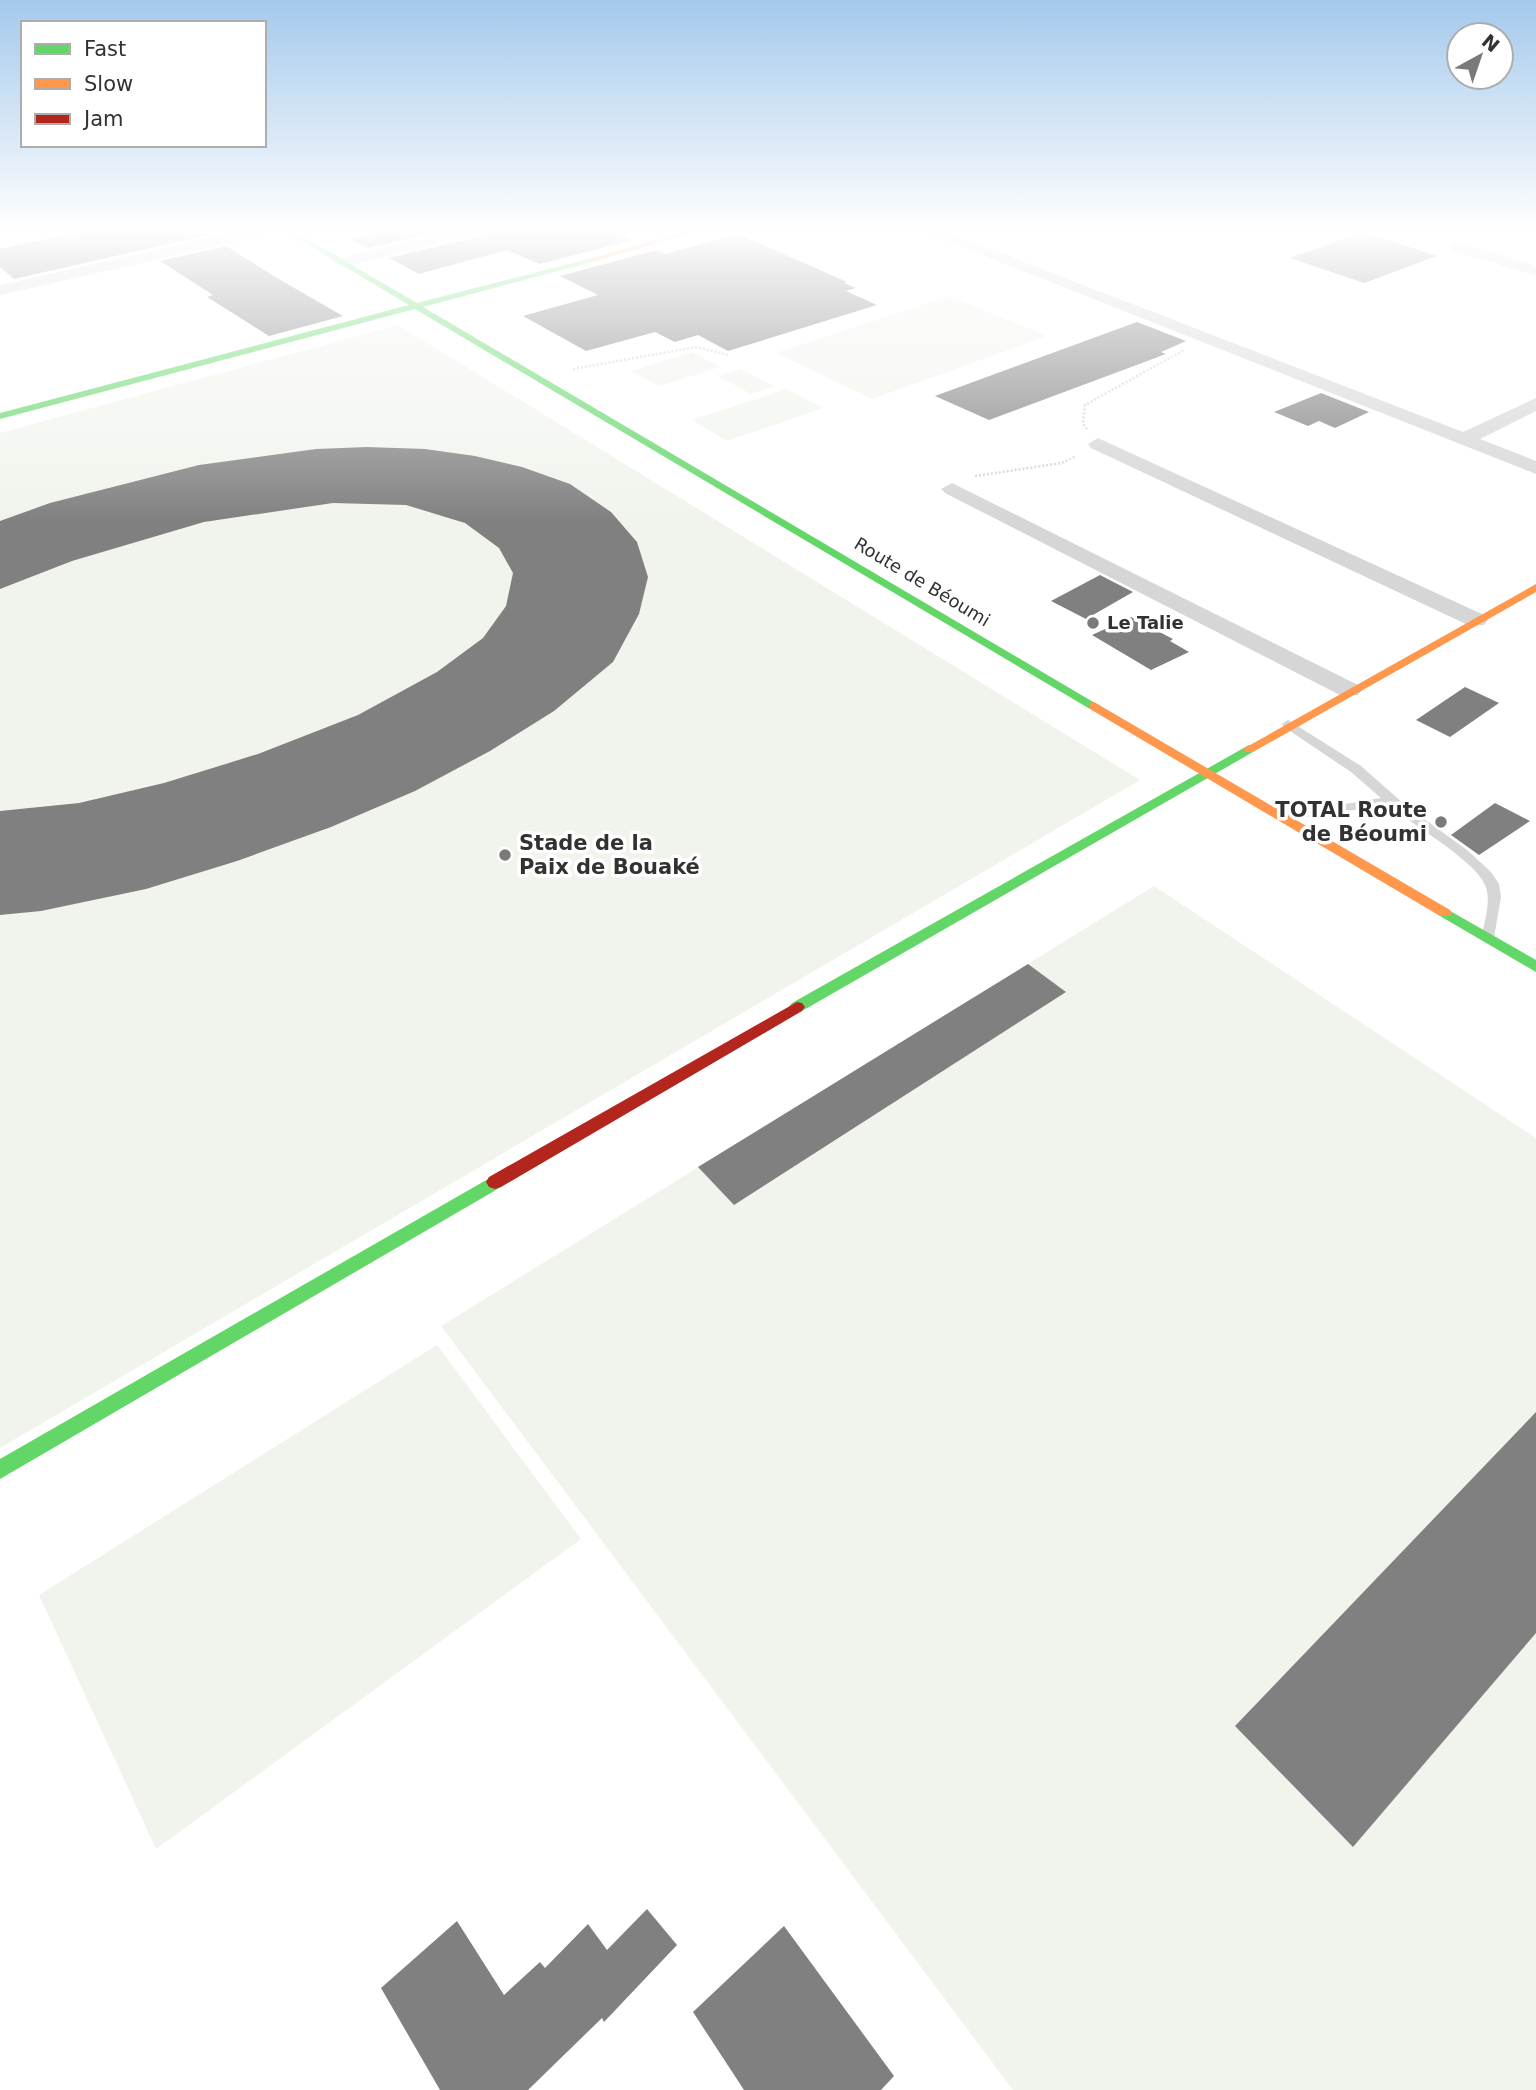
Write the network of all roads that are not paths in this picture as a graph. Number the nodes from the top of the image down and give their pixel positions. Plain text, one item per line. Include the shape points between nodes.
1 (335, 328) edge
2 (453, 328) edge
3 (1173, 328) edge
4 (1536, 404) edge
5 (0, 416) edge
6 (1465, 439) junction
7 (1098, 444) road end
8 (1536, 468) edge
9 (952, 489) road end
10 (1535, 588) edge
11 (1476, 620) junction
12 (1349, 690) junction
13 (1288, 724) junction
14 (1205, 771) junction
15 (1391, 800) junction
16 (1285, 818) junction
17 (1488, 939) junction
18 (1536, 967) edge
19 (0, 1470) edge

1 - 5 street
2 - 14 street, Route de Béoumi
3 - 6 street
4 - 6 street
6 - 8 street
7 - 11 street
9 - 12 street
10 - 11 street
11 - 12 street
12 - 13 street
13 - 14 street
13 - 15 lane via 1356,769
14 - 16 street, Route de Béoumi
14 - 19 street
15 - 16 lane
15 - 17 lane via 1479,866 1492,881 1495,896
16 - 17 street, Route de Béoumi
17 - 18 street, Route de Béoumi

